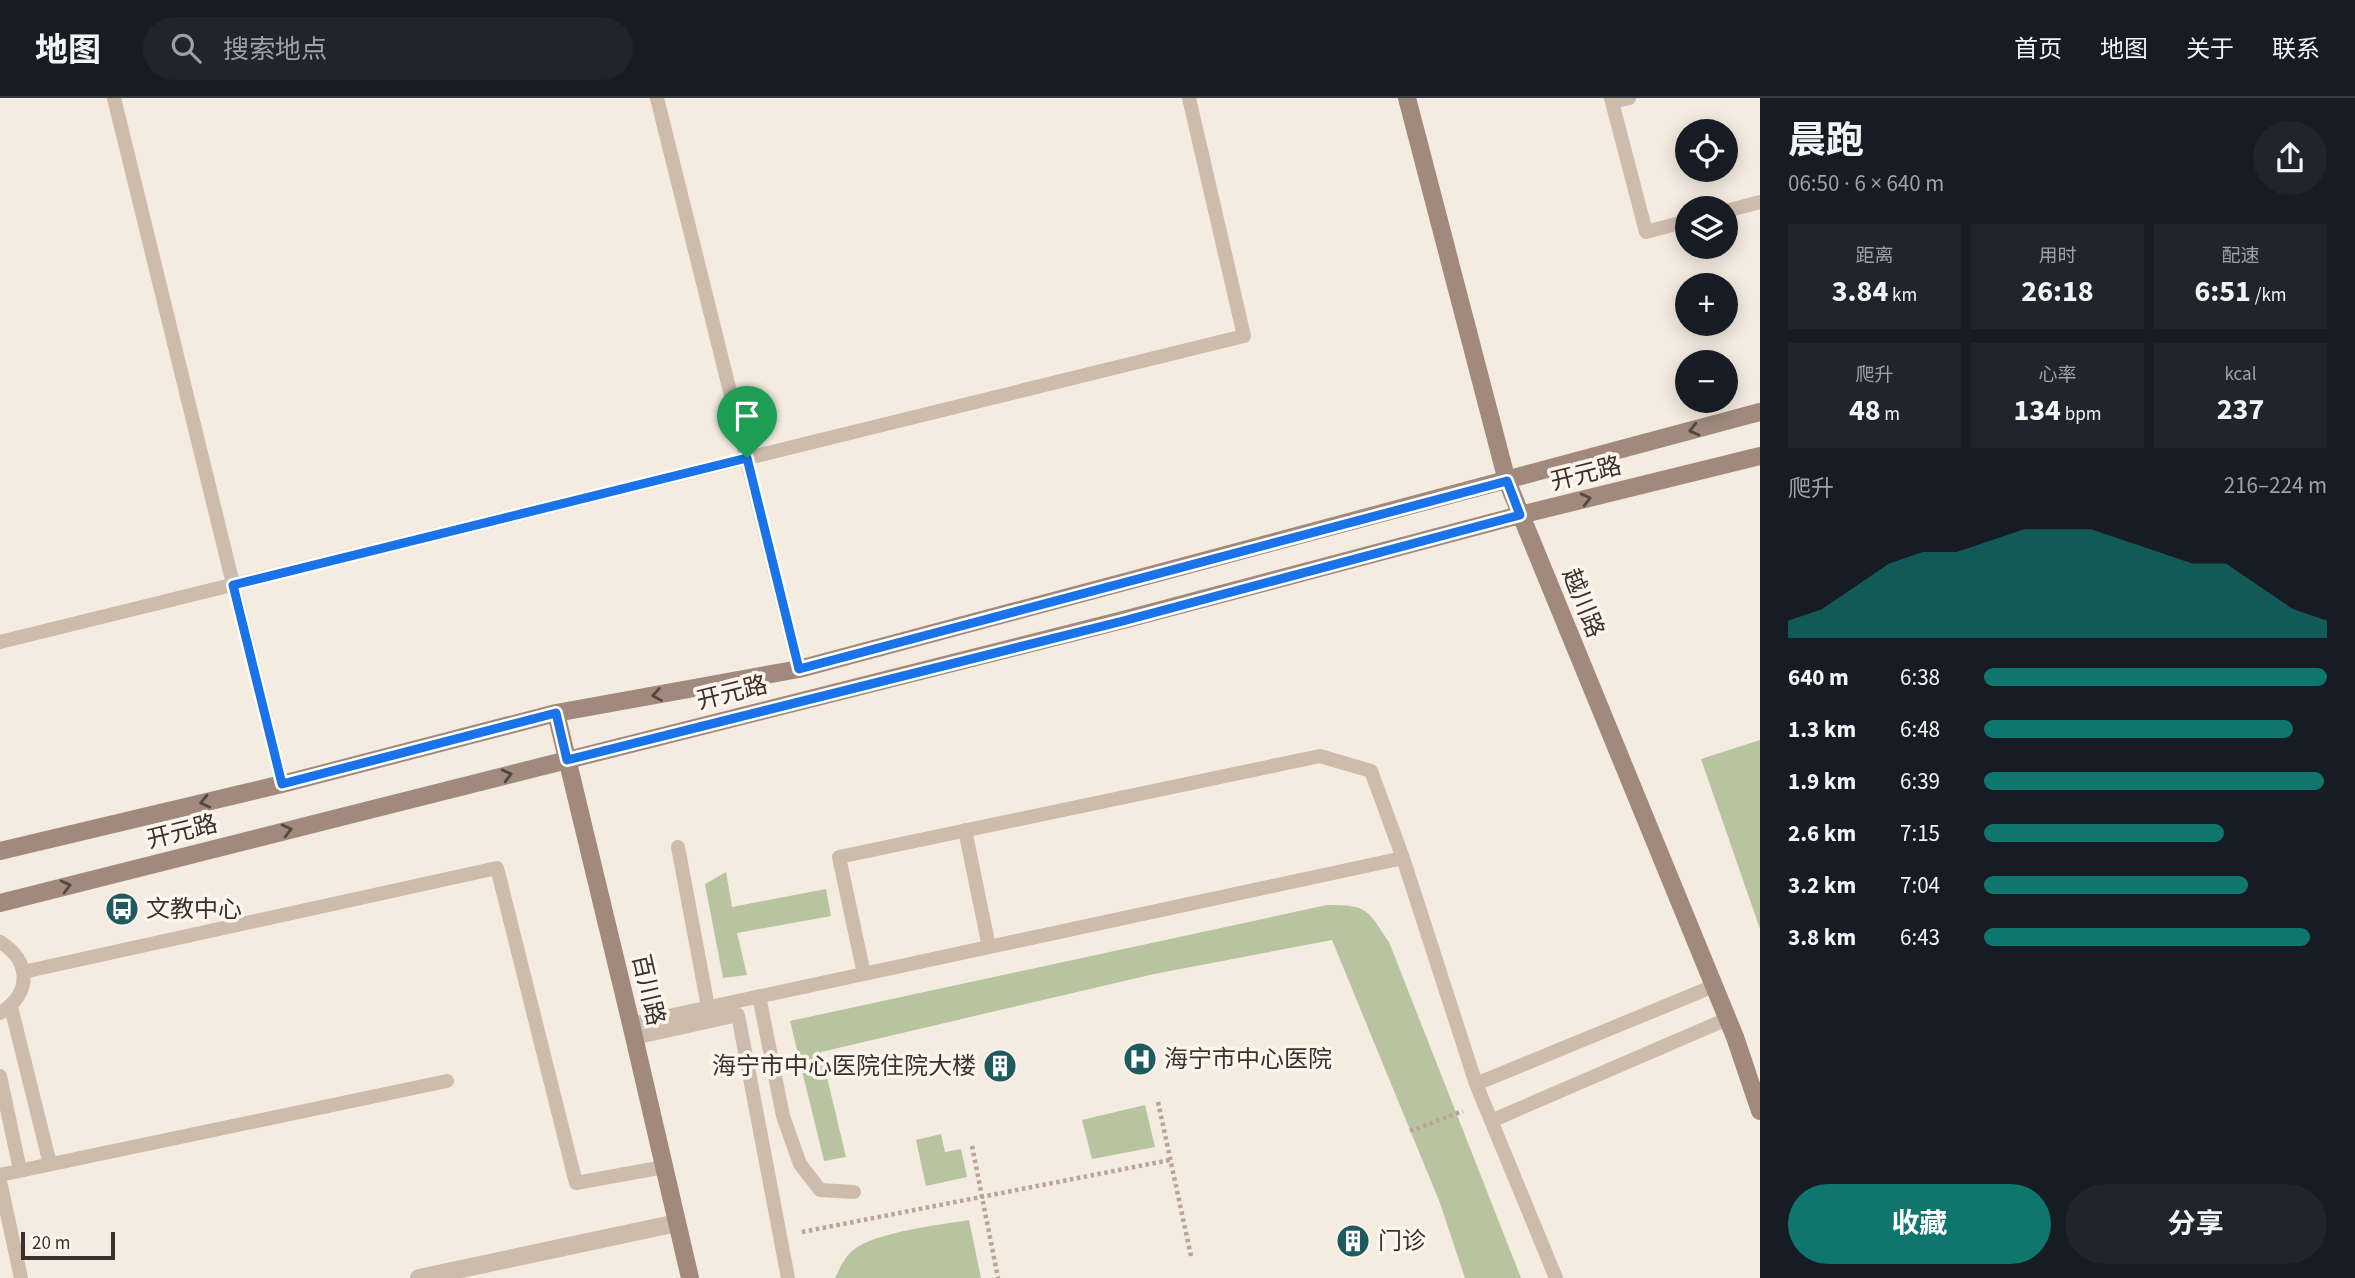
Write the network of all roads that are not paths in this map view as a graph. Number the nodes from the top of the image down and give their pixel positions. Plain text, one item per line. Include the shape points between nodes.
1 (114, 98) edge
2 (657, 98) edge
3 (1189, 98) edge
4 (1407, 98) edge
5 (1629, 98) edge
6 (1612, 100) edge
7 (1760, 202) edge
8 (1738, 208) edge
9 (1675, 224) edge
10 (1760, 412) edge
11 (1760, 456) edge
12 (747, 458) junction
13 (1507, 481) junction
14 (1520, 515) junction
15 (233, 585) junction
16 (0, 642) edge
17 (799, 669) junction
18 (556, 713) junction
19 (567, 760) junction
20 (282, 784) junction
21 (965, 830) junction
22 (678, 847) dead end
23 (0, 851) edge
24 (1403, 858) junction
25 (0, 903) edge
26 (0, 942) edge
27 (989, 947) junction
28 (23, 972) junction
29 (864, 974) junction
30 (1714, 986) junction
31 (759, 996) junction
32 (708, 1007) junction
33 (5, 1010) edge
34 (1727, 1019) junction
35 (633, 1031) junction
36 (0, 1076) edge
37 (447, 1081) dead end
38 (1476, 1084) junction
39 (1760, 1111) edge
40 (1491, 1121) junction
41 (50, 1164) junction
42 (664, 1167) junction
43 (20, 1170) junction
44 (0, 1175) edge
45 (0, 1181) edge
46 (854, 1192) dead end
47 (677, 1223) junction
48 (21, 1278) edge
49 (419, 1278) edge
50 (690, 1278) edge
51 (788, 1278) edge
52 (1556, 1278) edge

1 - 15 lane
2 - 12 lane
3 - 12 lane via 1244,336
4 - 13 main road, 越川路
5 - 6 lane
6 - 9 lane via 1646,232
7 - 8 lane
10 -> 13 main road, 开元路
14 -> 11 main road, 开元路
12 - 15 lane
12 - 17 lane
13 - 14 main road, 越川路
13 - 17 main road, 开元路
14 - 19 main road, 开元路 via 1123,621
14 - 30 main road, 越川路
15 - 16 lane
15 - 20 lane
17 -> 18 main road, 开元路
18 - 19 main road, 百川路
18 - 20 main road, 开元路
25 -> 19 main road, 开元路
19 - 35 main road, 百川路
20 -> 23 main road, 开元路
21 - 24 lane via 1320,756 1371,771
21 - 27 lane
21 - 29 lane via 839,857
22 - 32 lane
24 - 27 lane
24 - 38 lane
26 - 28 lane via 12,950
27 - 29 lane
28 - 33 lane via 19,997
28 - 42 lane via 497,868 576,1183
29 - 31 lane
30 - 34 main road, 越川路
30 - 38 lane
31 - 32 lane
31 - 46 lane via 783,1116 800,1164 820,1190
32 - 35 lane
33 - 41 lane
34 - 39 main road, 越川路
34 - 40 lane
35 - 42 main road, 百川路
35 - 51 lane via 738,1015
36 - 43 lane
37 - 41 lane
38 - 40 lane
40 - 52 lane
41 - 43 lane
42 - 47 main road, 百川路
43 - 44 lane
45 - 48 lane
47 - 49 street
47 - 50 main road, 百川路

